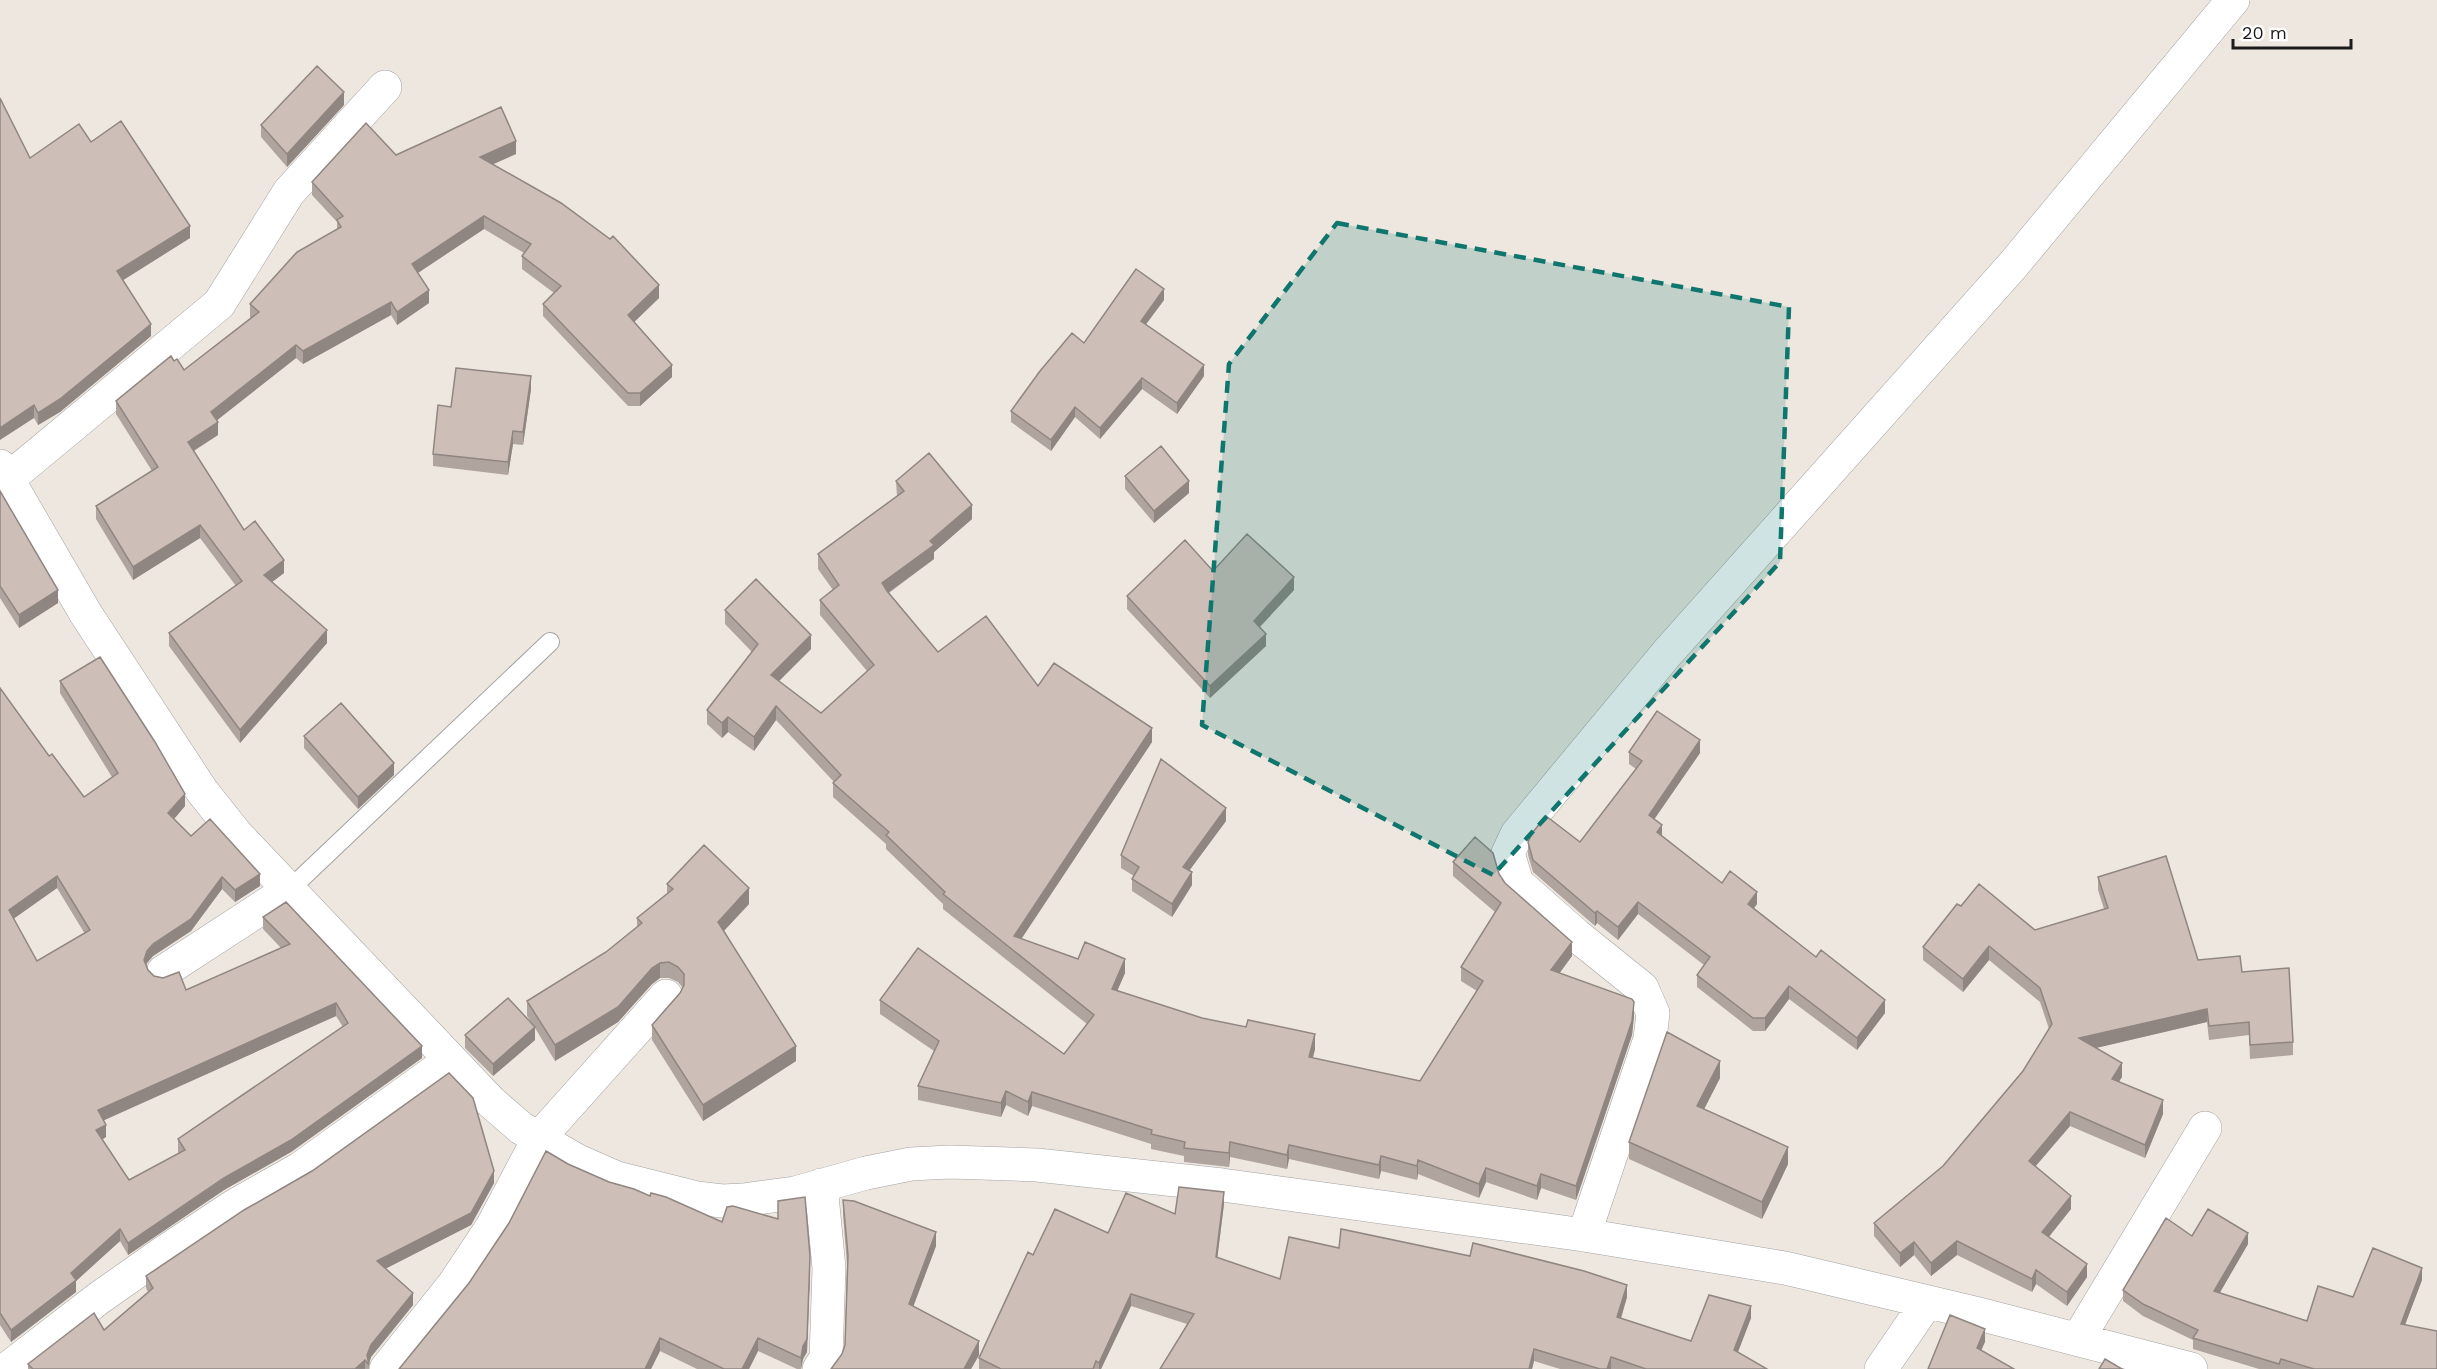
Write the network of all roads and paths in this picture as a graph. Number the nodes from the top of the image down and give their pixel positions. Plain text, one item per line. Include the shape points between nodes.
1 (2233, 0) edge
2 (385, 87) dead end
3 (4, 472) edge
4 (550, 642) dead end
5 (289, 890) junction
6 (163, 972) dead end
7 (666, 996) dead end
8 (451, 1060) junction
9 (2205, 1128) dead end
10 (539, 1138) junction
11 (821, 1185) junction
12 (1584, 1235) junction
13 (1927, 1302) junction
14 (2078, 1340) junction
15 (7, 1369) edge
16 (386, 1369) edge
17 (819, 1369) edge
18 (1881, 1369) edge
19 (2191, 1369) edge

1 - 12 street via 2013,265 1668,652 1517,834 1508,853 1517,883 1642,988 1653,1013 1650,1039
2 - 3 street via 289,192 219,304
3 - 5 street via 86,614 190,773 237,835
4 - 5 lane
5 - 6 street
5 - 8 street
7 - 10 street
8 - 10 street via 520,1128
8 - 15 street via 301,1168 163,1253
9 - 14 street
10 - 11 street via 617,1178 697,1197 743,1200
10 - 16 street via 492,1227
11 - 12 street via 911,1164 1037,1165 1222,1185
11 - 17 street via 829,1268 826,1358
12 - 13 street via 1785,1268
13 - 14 street
13 - 18 street
14 - 19 street

